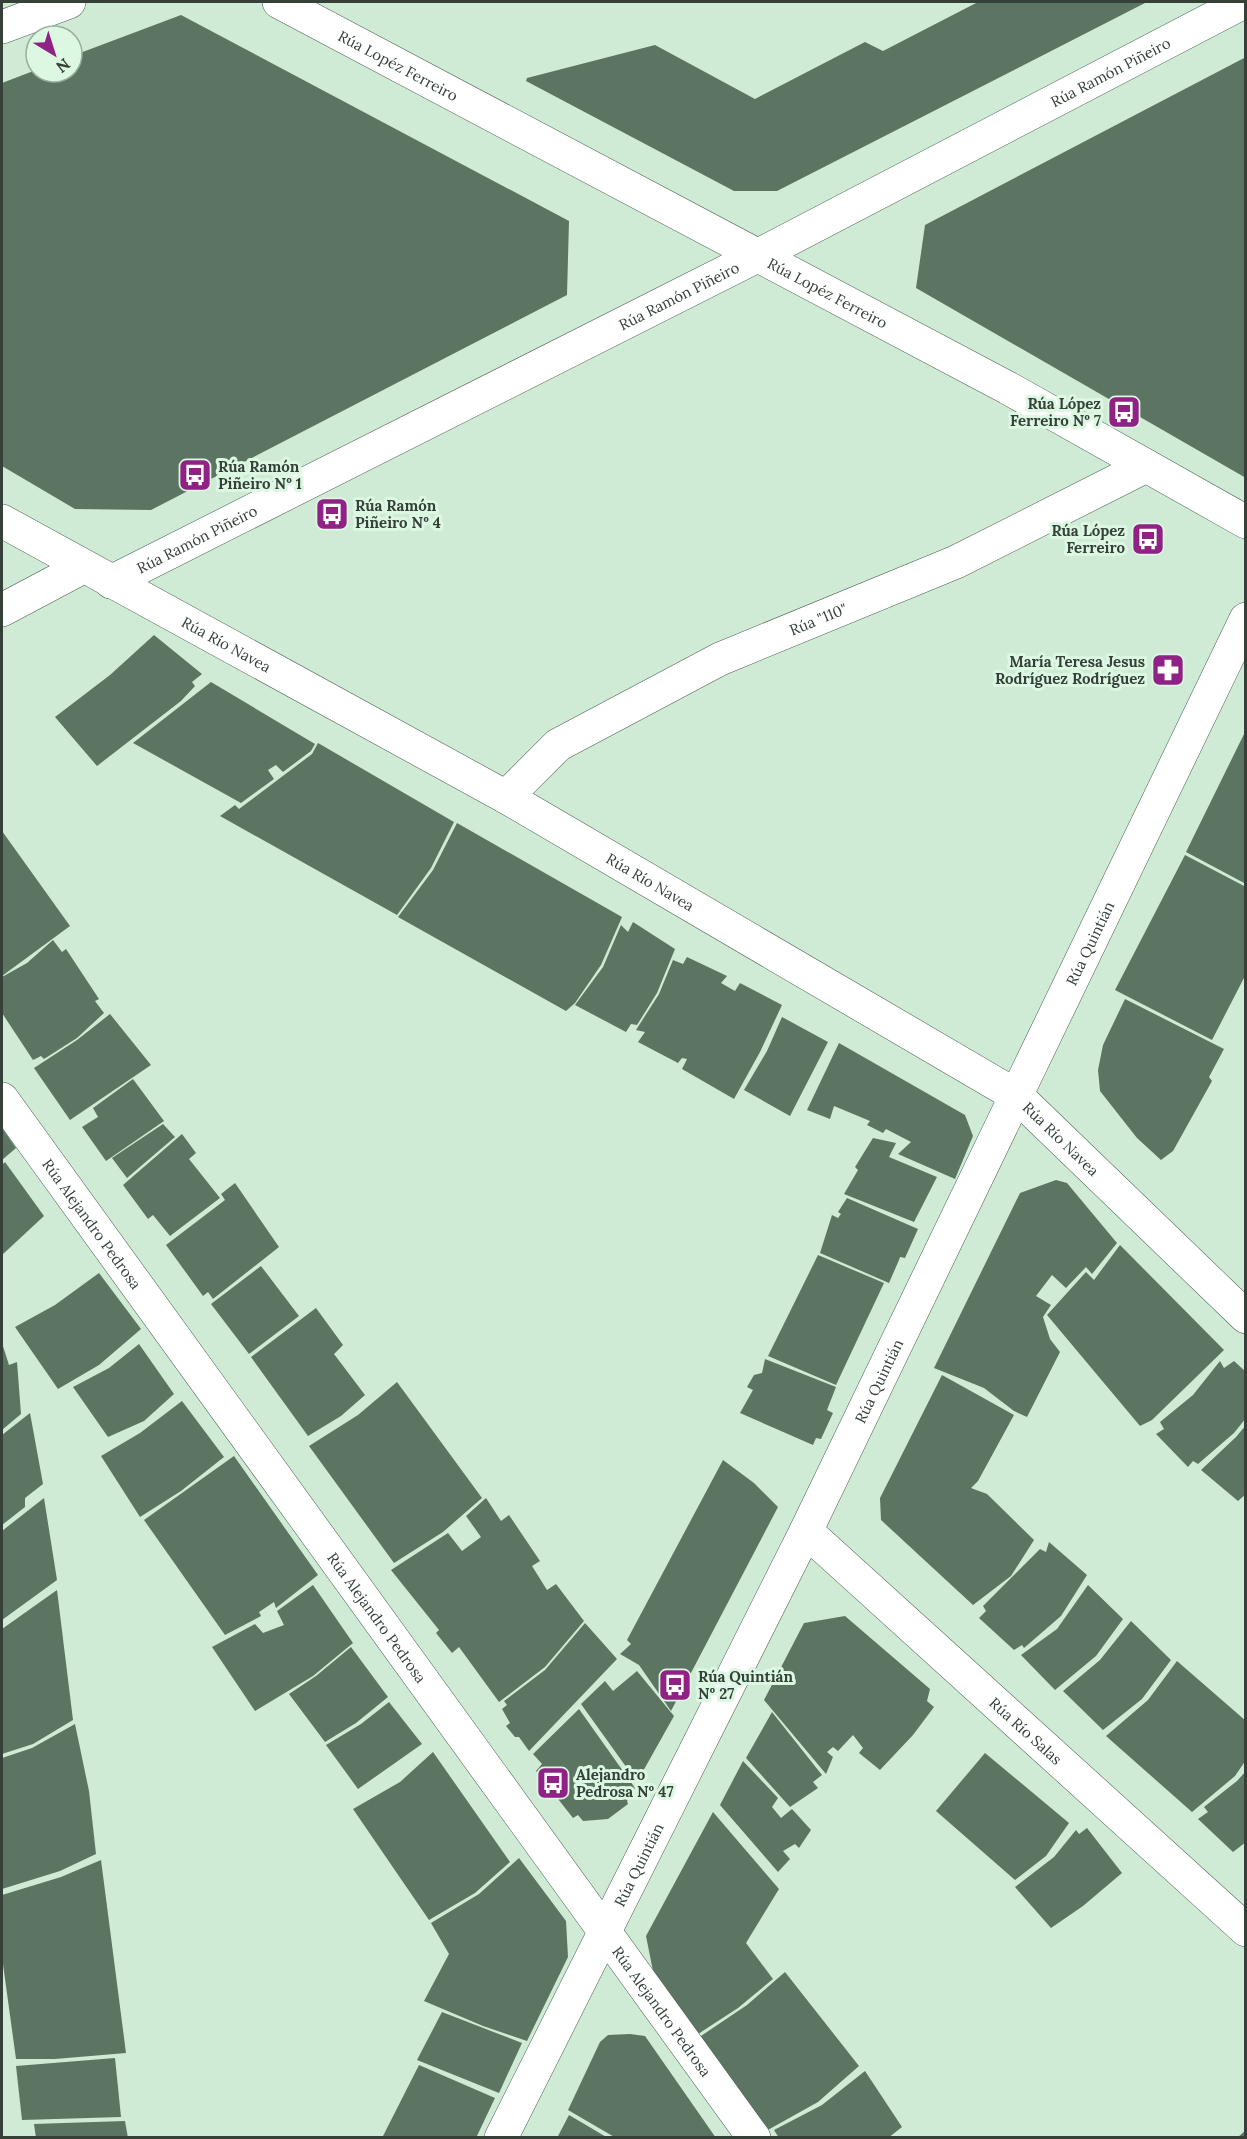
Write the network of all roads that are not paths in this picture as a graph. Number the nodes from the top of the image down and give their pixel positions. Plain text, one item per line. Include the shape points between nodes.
1 (69, 2) edge
2 (279, 2) edge
3 (1244, 2) edge
4 (2, 27) edge
5 (759, 255) junction
6 (1146, 466) junction
7 (2, 521) edge
8 (1245, 522) edge
9 (83, 567) junction
10 (111, 582) junction
11 (2, 609) edge
12 (1245, 619) edge
13 (506, 797) junction
14 (1017, 1096) junction
15 (2, 1099) edge
16 (1245, 1317) edge
17 (806, 1531) junction
18 (605, 1930) junction
19 (1245, 1930) edge
20 (501, 2138) edge
21 (754, 2138) edge

1 - 4 street
2 - 5 street, Rúa Lopéz Ferreiro
3 - 5 street, Rúa Ramón Piñeiro
5 - 6 street, Rúa Lopéz Ferreiro
5 - 10 street, Rúa Ramón Piñeiro
6 - 8 street, Rúa Lopéz Ferreiro
6 - 13 street, Rúa "110" via 956,562 720,659 558,745
7 - 9 street, Rúa Río Navea
9 - 10 street, Rúa Río Navea
9 - 11 street
10 - 13 street, Rúa Río Navea
12 - 14 street, Rúa Quintián
13 - 14 street, Rúa Río Navea
14 - 16 street, Rúa Río Navea
14 - 17 street, Rúa Quintián
15 - 18 street, Rúa Alejandro Pedrosa
17 - 18 street, Rúa Quintián
17 - 19 street, Rúa Río Salas
18 - 20 street, Rúa Quintián
18 - 21 street, Rúa Alejandro Pedrosa

